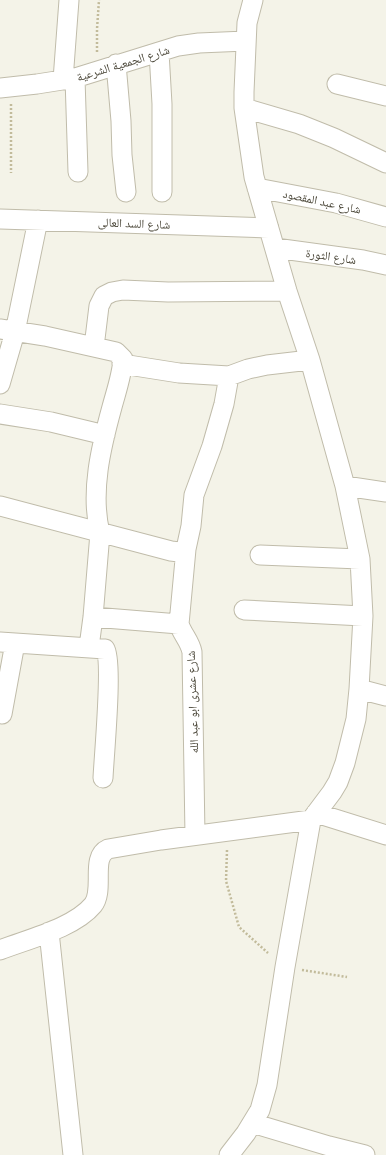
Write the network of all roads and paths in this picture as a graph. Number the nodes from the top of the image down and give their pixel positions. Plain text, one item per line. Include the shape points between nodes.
1 (69, 0) edge
2 (99, 0) edge
3 (253, 0) edge
4 (246, 41) junction
5 (159, 52) junction
6 (116, 64) junction
7 (98, 70) junction
8 (69, 79) junction
9 (337, 84) dead end
10 (5, 87) edge
11 (386, 96) edge
12 (244, 108) junction
13 (386, 163) edge
14 (78, 172) dead end
15 (11, 173) dead end
16 (257, 188) junction
17 (126, 192) dead end
18 (162, 192) dead end
19 (386, 216) edge
20 (0, 219) edge
21 (38, 220) junction
22 (269, 228) junction
23 (275, 248) junction
24 (386, 265) edge
25 (287, 291) junction
26 (8, 330) edge
27 (94, 347) junction
28 (310, 360) junction
29 (122, 364) junction
30 (229, 376) junction
31 (0, 384) edge
32 (0, 414) edge
33 (105, 435) junction
34 (345, 486) junction
35 (386, 492) edge
36 (0, 506) edge
37 (100, 532) junction
38 (186, 549) junction
39 (260, 555) dead end
40 (360, 559) junction
41 (244, 610) dead end
42 (363, 616) junction
43 (93, 618) junction
44 (179, 624) junction
45 (8, 643) edge
46 (89, 647) junction
47 (359, 689) junction
48 (386, 696) edge
49 (2, 714) dead end
50 (103, 778) dead end
51 (314, 817) junction
52 (228, 831) junction
53 (195, 835) junction
54 (386, 835) edge
55 (49, 932) junction
56 (0, 950) edge
57 (284, 967) junction
58 (347, 976) dead end
59 (252, 1123) junction
60 (73, 1155) edge
61 (229, 1155) edge
62 (365, 1155) edge

1 - 8 street
2 - 7 path
3 - 4 street via 247,23
4 - 5 street, شارع الجمعية الشرعية via 199,43
4 - 12 street
5 - 6 street, شارع الجمعية الشرعية
5 - 18 street
6 - 7 street, شارع الجمعية الشرعية
6 - 17 street
7 - 8 street, شارع الجمعية الشرعية
8 - 10 street, شارع الجمعية الشرعية
8 - 14 street
9 - 11 street
10 - 15 path
12 - 13 street via 299,124
12 - 16 street
16 - 19 street, شارع عبد المقصود via 336,203
16 - 22 street
20 - 21 street, شارع السد العالى
21 - 22 street, شارع السد العالى
21 - 26 street
22 - 23 street
23 - 24 street, شارع الثورة
23 - 25 street
25 - 27 street via 112,292 104,296 99,306
25 - 28 street
26 - 27 street
26 - 31 street
27 - 29 street via 116,352 123,359
28 - 30 street via 267,365
28 - 34 street
29 - 30 street via 179,373
29 - 33 street
30 - 38 street via 212,446 194,495
32 - 33 street via 51,422
33 - 37 street via 97,479 96,520
34 - 35 street
34 - 40 street
36 - 37 street
37 - 38 street via 171,551 179,552
37 - 43 street
38 - 44 street
39 - 40 street
40 - 42 street
41 - 42 street
42 - 47 street
43 - 44 street
43 - 46 street
44 - 53 street, شارع عشرى ابو عبد الله via 191,645 192,652
45 - 46 street
45 - 49 street
46 - 50 street via 105,649 108,655
47 - 48 street
47 - 51 street via 356,719 345,763 338,782
51 - 52 street
51 - 54 street
51 - 57 street
52 - 53 street
52 - 57 path via 226,881 239,927
53 - 55 street via 103,851 100,856 98,893 93,905 72,921
55 - 56 street
55 - 60 street
57 - 58 path
57 - 59 street via 267,1085 260,1110
59 - 61 street
59 - 62 street

